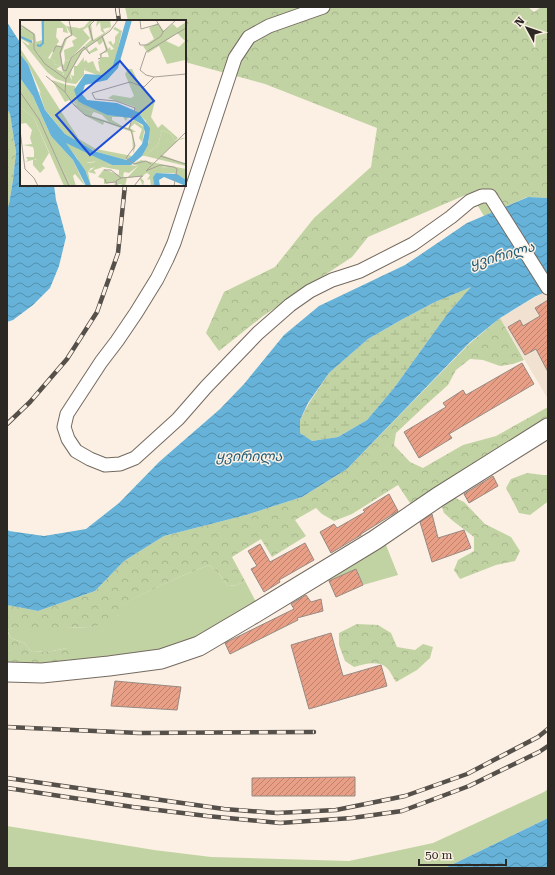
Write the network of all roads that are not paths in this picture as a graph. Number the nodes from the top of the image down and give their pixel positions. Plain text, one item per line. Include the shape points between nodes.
1 (322, 7) edge
2 (548, 288) edge
3 (548, 428) edge
4 (7, 672) edge

1 - 2 street via 269,26 249,37 235,58 167,259 136,313 67,414 64,428 76,451 105,465 120,464 134,458 178,419 258,333 290,305 332,280 360,272 413,244 470,201 482,196 490,196
3 - 4 street via 375,540 199,646 161,659 42,673

